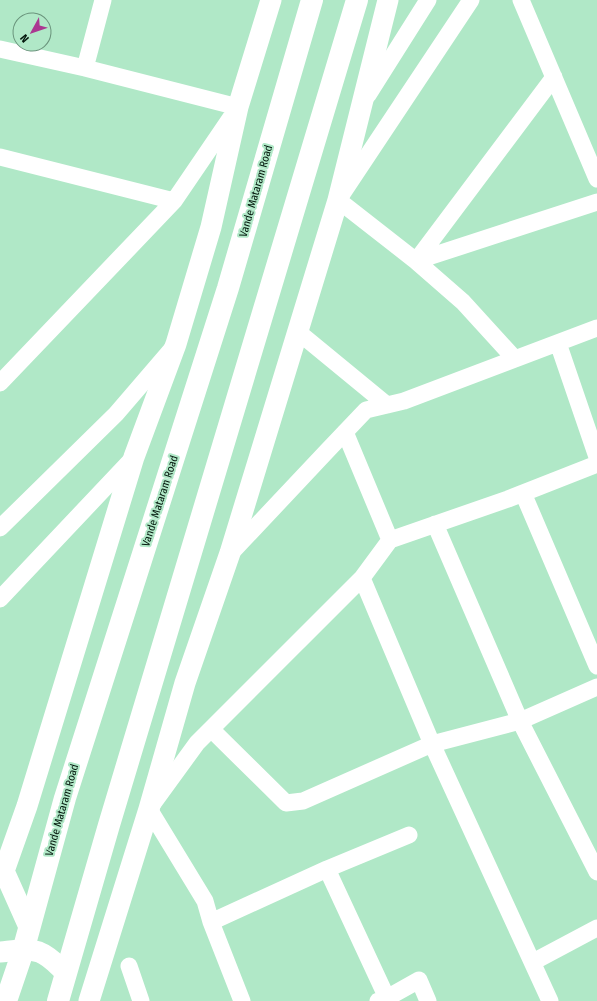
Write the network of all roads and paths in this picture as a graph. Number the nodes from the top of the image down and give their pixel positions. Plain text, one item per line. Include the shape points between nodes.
1 (103, 0) edge
2 (271, 0) edge
3 (312, 0) edge
4 (357, 0) edge
5 (388, 0) edge
6 (428, 0) edge
7 (471, 0) edge
8 (521, 0) edge
9 (0, 48) edge
10 (85, 68) junction
11 (554, 77) junction
12 (362, 106) junction
13 (238, 107) junction
14 (0, 156) edge
15 (597, 179) edge
16 (338, 200) junction
17 (174, 201) junction
18 (596, 207) edge
19 (416, 261) junction
20 (597, 328) edge
21 (297, 331) junction
22 (558, 343) junction
23 (176, 344) junction
24 (515, 359) junction
25 (0, 384) edge
26 (387, 405) junction
27 (345, 432) junction
28 (134, 457) junction
29 (597, 457) edge
30 (597, 464) edge
31 (523, 493) junction
32 (435, 524) junction
33 (0, 528) edge
34 (390, 540) junction
35 (230, 553) junction
36 (362, 578) junction
37 (0, 599) edge
38 (597, 666) edge
39 (597, 687) edge
40 (520, 721) junction
41 (211, 729) junction
42 (432, 744) junction
43 (149, 809) junction
44 (409, 835) dead end
45 (327, 869) junction
46 (597, 872) edge
47 (2, 873) edge
48 (211, 922) junction
49 (29, 927) junction
50 (597, 928) edge
51 (23, 951) junction
52 (0, 952) edge
53 (533, 962) junction
54 (129, 966) dead end
55 (66, 973) junction
56 (383, 999) edge
57 (6, 1001) edge
58 (58, 1001) edge
59 (90, 1001) edge
60 (141, 1001) edge
61 (242, 1001) edge
62 (428, 1001) edge
63 (550, 1001) edge

1 - 10 street
2 - 13 street
3 - 49 main road, Vande Mataram Road via 228,288 65,798
4 - 55 main road
5 - 12 street
6 - 12 street
7 - 16 street
8 - 11 street
9 - 10 street
10 - 13 street
11 - 15 street
11 - 19 street
12 - 16 street
13 - 17 street
13 - 23 street via 211,227
14 - 17 street
16 - 19 street
16 - 21 street
17 - 25 street
18 - 19 street
19 - 24 street via 463,302
20 - 22 street
21 - 26 street
21 - 35 street
22 - 24 street
22 - 29 street
23 - 28 street
23 - 33 street via 116,414
24 - 26 street
26 - 27 street via 366,410
27 - 34 street
27 - 35 street
28 - 37 street
28 - 47 street via 29,798
30 - 31 street
31 - 32 street
31 - 38 street
32 - 34 street
32 - 40 street
34 - 36 street
35 - 43 street via 185,682
36 - 41 street
36 - 42 street
39 - 40 street
40 - 42 street
40 - 46 street
41 - 42 street via 286,803 303,801
41 - 43 street via 197,743
42 - 53 street
43 - 48 street via 204,901
43 - 59 street
44 - 45 street
45 - 48 street
45 - 56 street
47 - 49 street
48 - 61 street
49 - 51 main road, Vande Mataram Road
50 - 53 street
51 - 52 street
51 - 55 street via 38,952
51 - 57 main road, Vande Mataram Road
53 - 63 street
54 - 60 street
55 - 58 main road
56 - 62 street via 419,980

